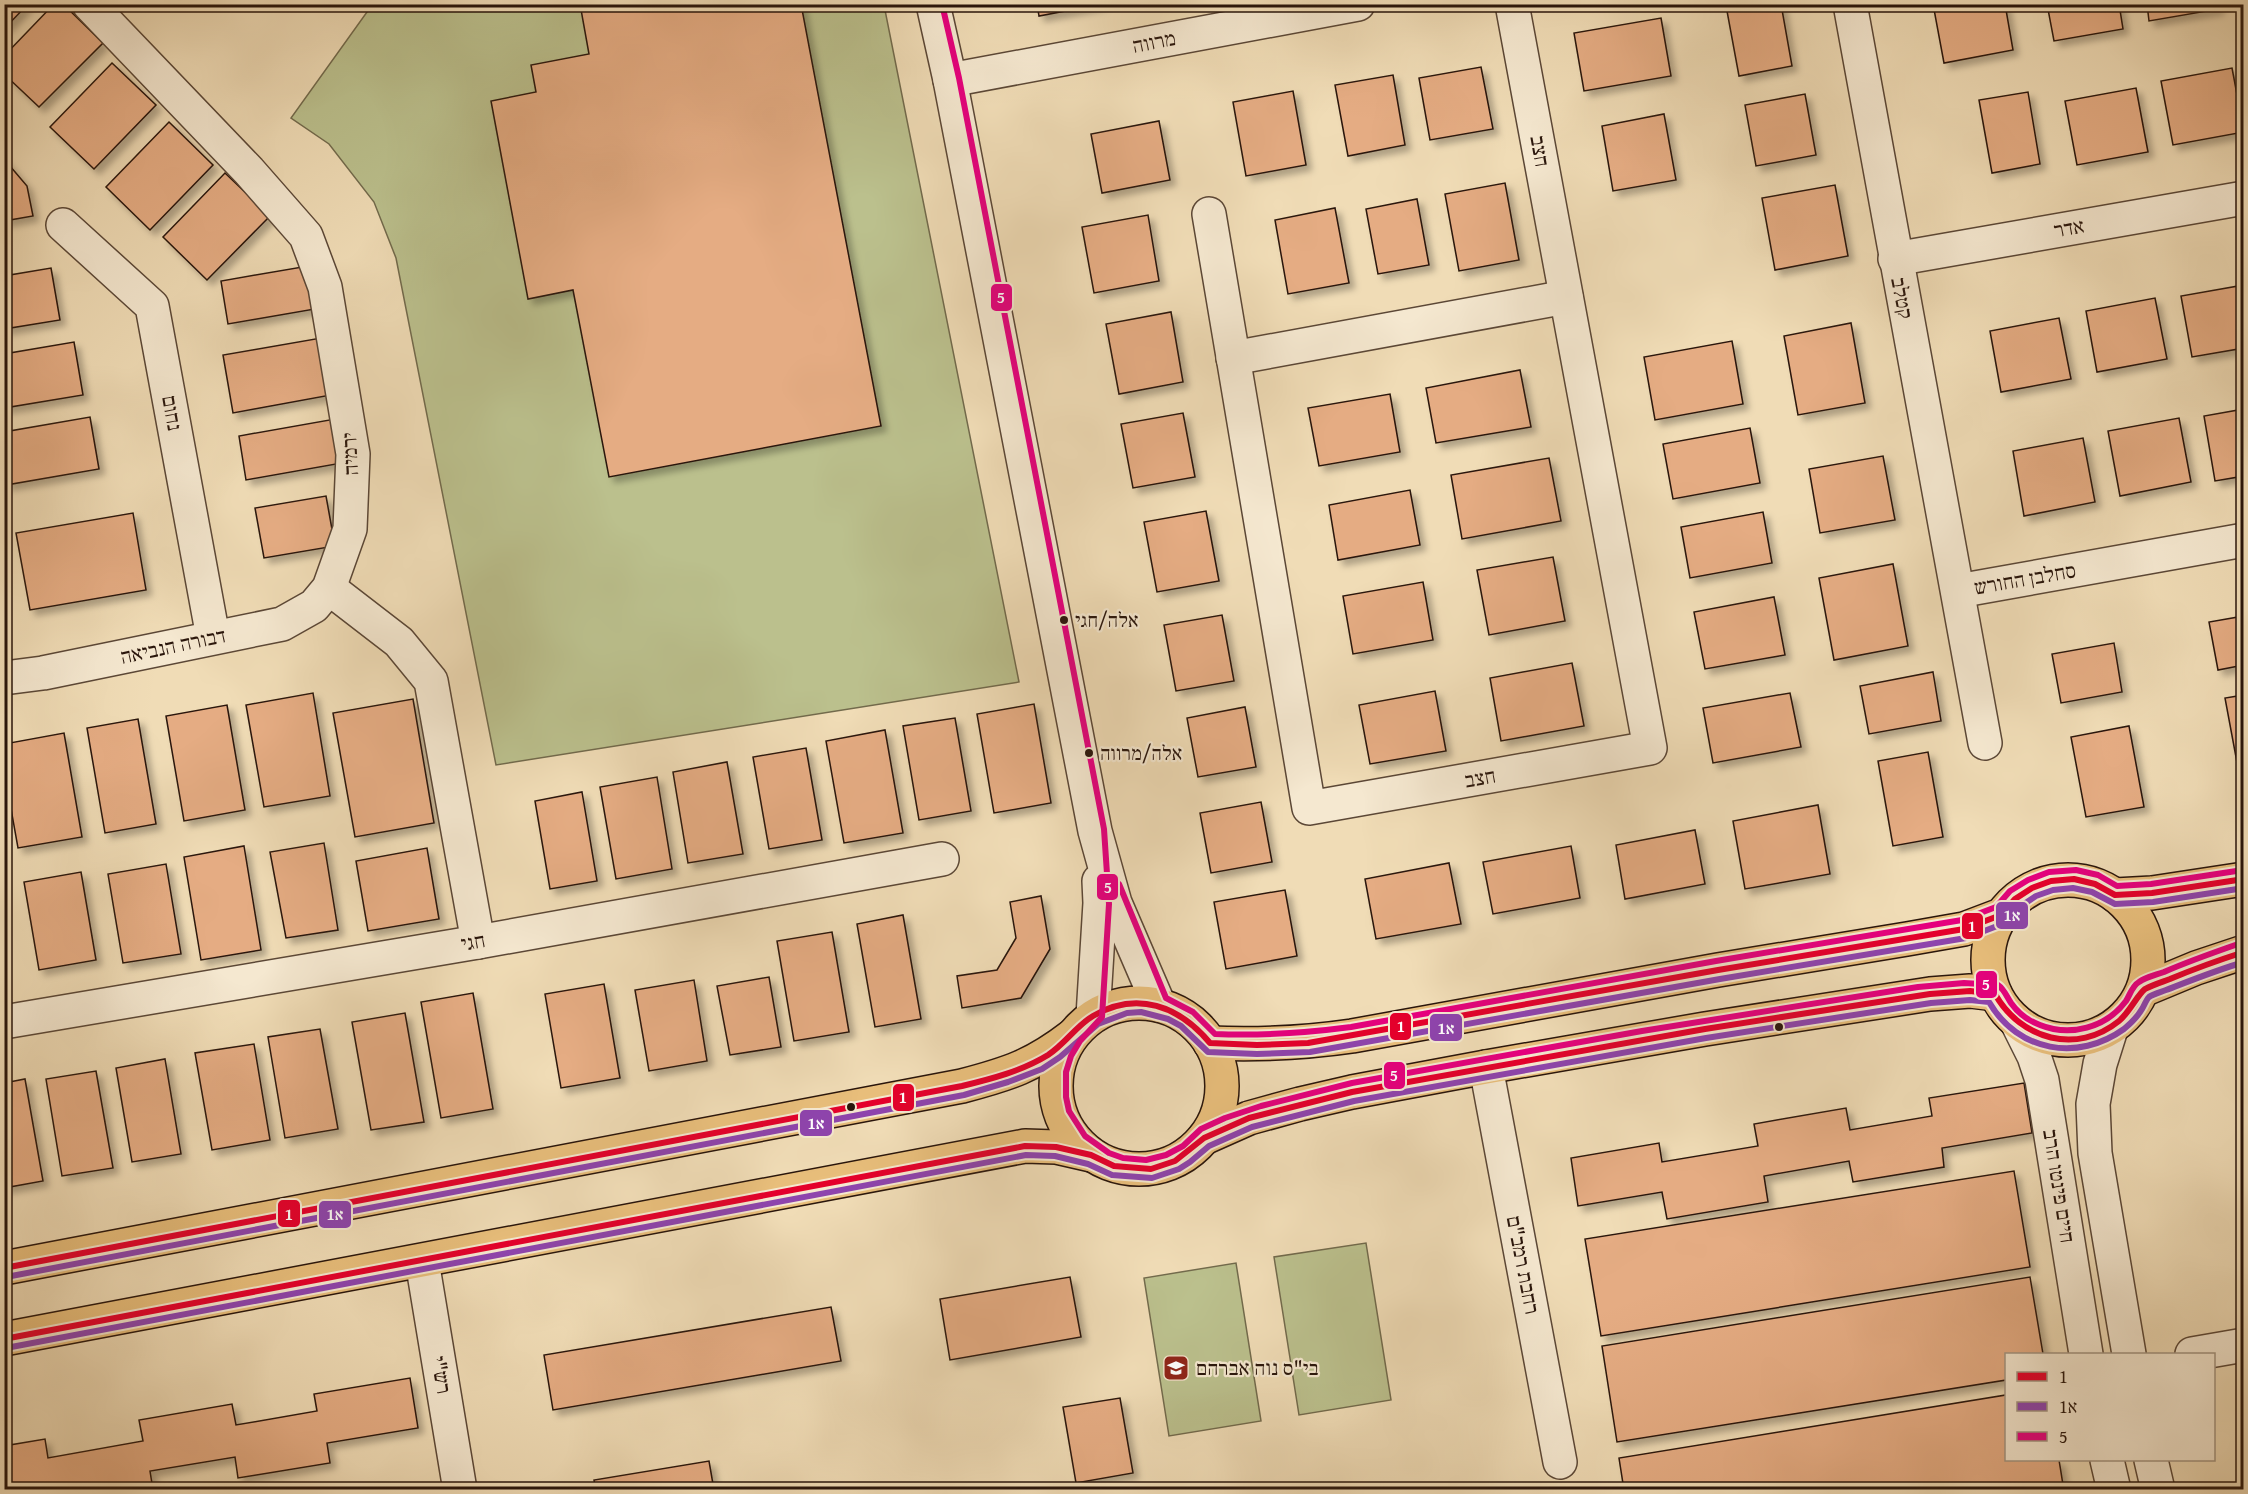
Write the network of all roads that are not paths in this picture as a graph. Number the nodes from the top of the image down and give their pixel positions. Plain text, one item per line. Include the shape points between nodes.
1 (89, 4) edge
2 (933, 4) edge
3 (1358, 4) edge
4 (1512, 4) edge
5 (1850, 4) edge
6 (950, 80) junction
7 (2244, 198) edge
8 (1209, 214) dead end
9 (63, 225) dead end
10 (1895, 259) junction
11 (1566, 297) junction
12 (1233, 358) junction
13 (2244, 540) edge
14 (329, 588) junction
15 (1958, 591) junction
16 (213, 637) junction
17 (4, 678) edge
18 (1985, 743) dead end
19 (1095, 831) junction
20 (942, 859) dead end
21 (2244, 879) edge
22 (2115, 894) junction
23 (2001, 915) junction
24 (478, 942) junction
25 (2244, 952) edge
26 (2143, 990) junction
27 (1995, 994) junction
28 (1159, 1005) junction
29 (4, 1022) edge
30 (2017, 1022) junction
31 (1083, 1026) junction
32 (2111, 1029) junction
33 (1210, 1043) junction
34 (1486, 1067) junction
35 (1204, 1138) junction
36 (1091, 1155) junction
37 (422, 1261) junction
38 (4, 1268) edge
39 (4, 1339) edge
40 (2244, 1345) edge
41 (2086, 1353) edge
42 (2128, 1353) edge
43 (2198, 1353) edge
44 (2108, 1461) edge
45 (2151, 1461) edge
46 (1560, 1462) dead end
47 (460, 1490) edge
48 (2114, 1490) edge
49 (2158, 1490) edge

1 - 14 street, ירמיה via 306,236 325,286 353,454 350,529
2 - 6 street
3 - 6 street, מרווה
4 - 11 street, חצב
5 - 10 street, קטלב
6 - 19 street
7 - 10 street, אדר
8 - 12 street, חצב
9 - 16 street, נחום via 152,306
10 - 15 street, קטלב
11 - 12 street
11 - 12 street, חצב via 1650,748 1309,808
13 - 15 street, סחלבן החורש
14 - 16 street, דבורה הנביאה via 314,606 282,624
14 - 24 street via 399,642 431,681
15 - 18 street, סחלבן החורש
16 - 17 street, דבורה הנביאה
19 - 28 street via 1115,903
19 - 31 street via 1100,903
20 - 24 street, חגי
21 - 22 main road
22 - 23 main road via 2074,879 2051,881 2015,899
22 - 26 main road via 2132,910 2148,946 2149,965
23 - 27 main road via 1987,954
23 - 33 main road via 1964,929 1352,1036 1257,1045
24 - 29 street, חגי
25 - 26 main road
26 - 32 main road via 2126,1017
27 - 30 main road
27 - 34 main road via 1930,994
28 - 31 main road via 1134,1003 1106,1010
28 - 33 main road via 1194,1023
30 - 32 main road via 2034,1033 2073,1041
30 - 41 street, חיים פינטו הרב via 2042,1080
31 - 36 main road via 1065,1047 1058,1066 1056,1100 1068,1131
31 - 38 main road via 1026,1067 962,1086
32 - 42 street, חיים פינטו הרב via 2093,1104 2094,1133
33 - 35 main road via 1220,1066 1222,1092 1217,1116
34 - 35 main road via 1300,1104 1249,1118
34 - 46 street, רחבת רמב"ם
35 - 36 main road via 1175,1161 1151,1169 1114,1166
36 - 37 main road via 1056,1147 1025,1146
37 - 39 main road
37 - 47 street, רש"י
40 - 43 street
44 - 48 street
45 - 49 street

